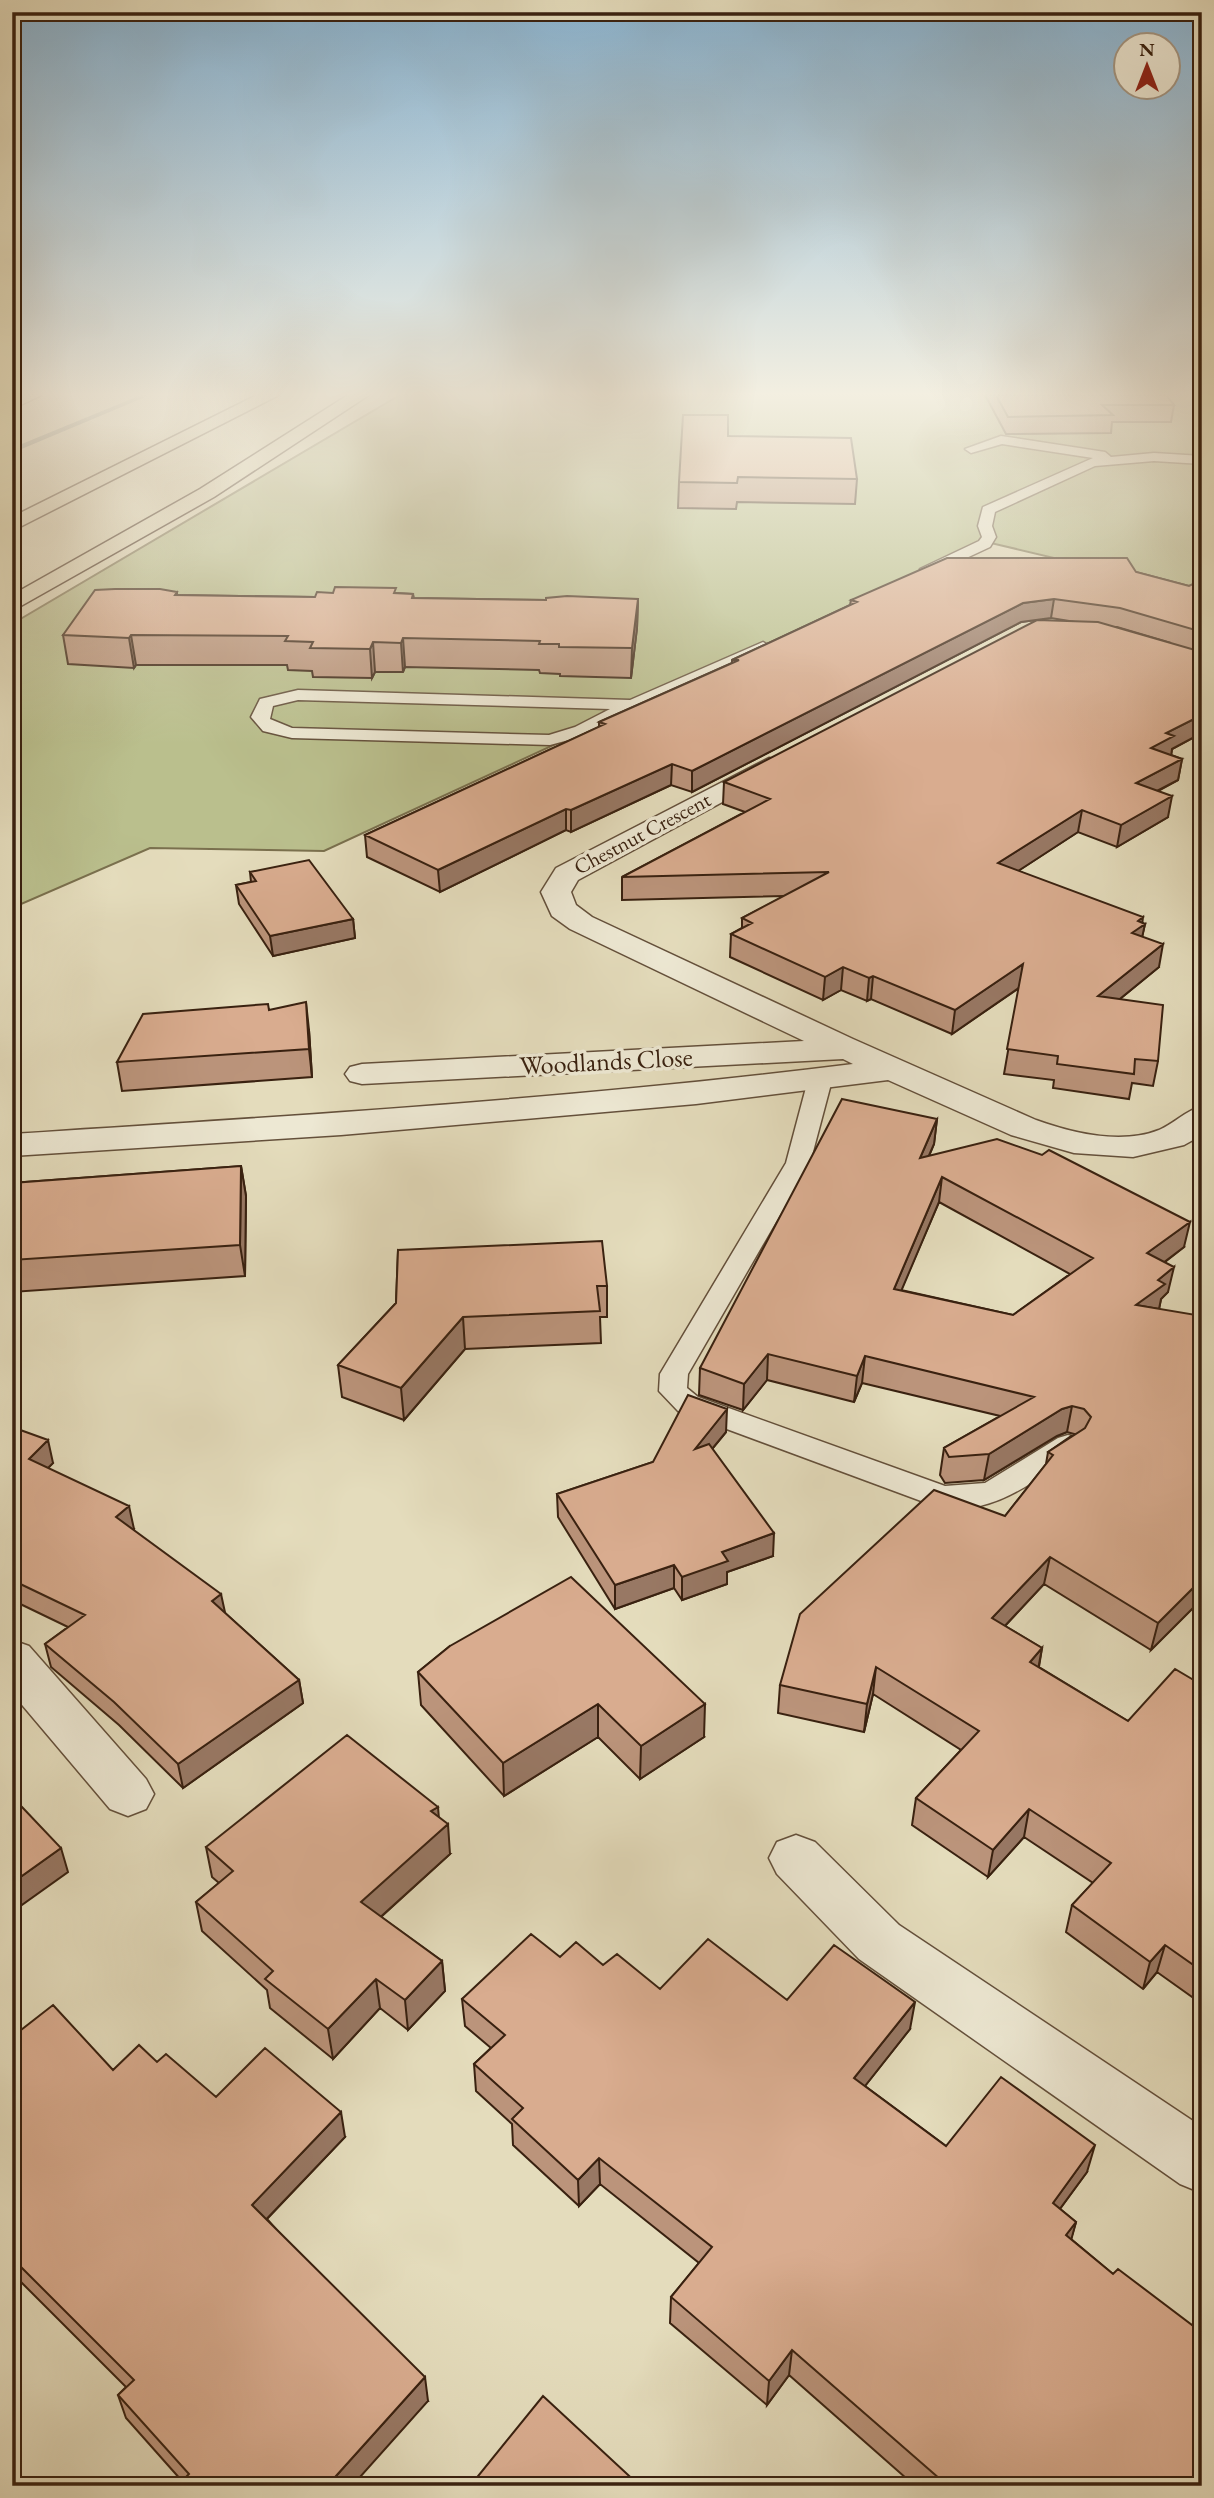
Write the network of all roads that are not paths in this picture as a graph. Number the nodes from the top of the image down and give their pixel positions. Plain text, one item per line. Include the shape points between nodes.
1 (39, 512) edge
2 (175, 512) edge
3 (988, 512) edge
4 (12, 525) edge
5 (915, 576) edge
6 (12, 604) edge
7 (776, 641) edge
8 (632, 705) junction
9 (792, 754) edge
10 (850, 1049) junction
11 (892, 1069) junction
12 (362, 1074) dead end
13 (820, 1080) junction
14 (1202, 1117) edge
15 (12, 1145) edge
16 (1068, 1445) edge
17 (12, 1659) edge
18 (128, 1794) dead end
19 (796, 1858) dead end
20 (1202, 2163) edge

1 - 4 highway
2 - 6 highway
3 - 5 lane via 985,544
7 - 8 lane
8 - 8 lane via 581,731 550,740 292,733 272,729 260,717 266,703 298,695
9 - 10 street, Chestnut Crescent via 566,874 556,892 557,901 581,923
10 - 11 street, Chestnut Crescent
10 - 12 street, Woodlands Close
11 - 13 street
11 - 14 street, Chestnut Crescent via 1044,1133 1093,1144 1129,1146 1167,1140 1189,1130
13 - 15 street via 341,1124
13 - 16 lane via 798,1163 674,1374 673,1391 688,1404 943,1497 994,1492
17 - 18 street
19 - 20 street via 878,1942

